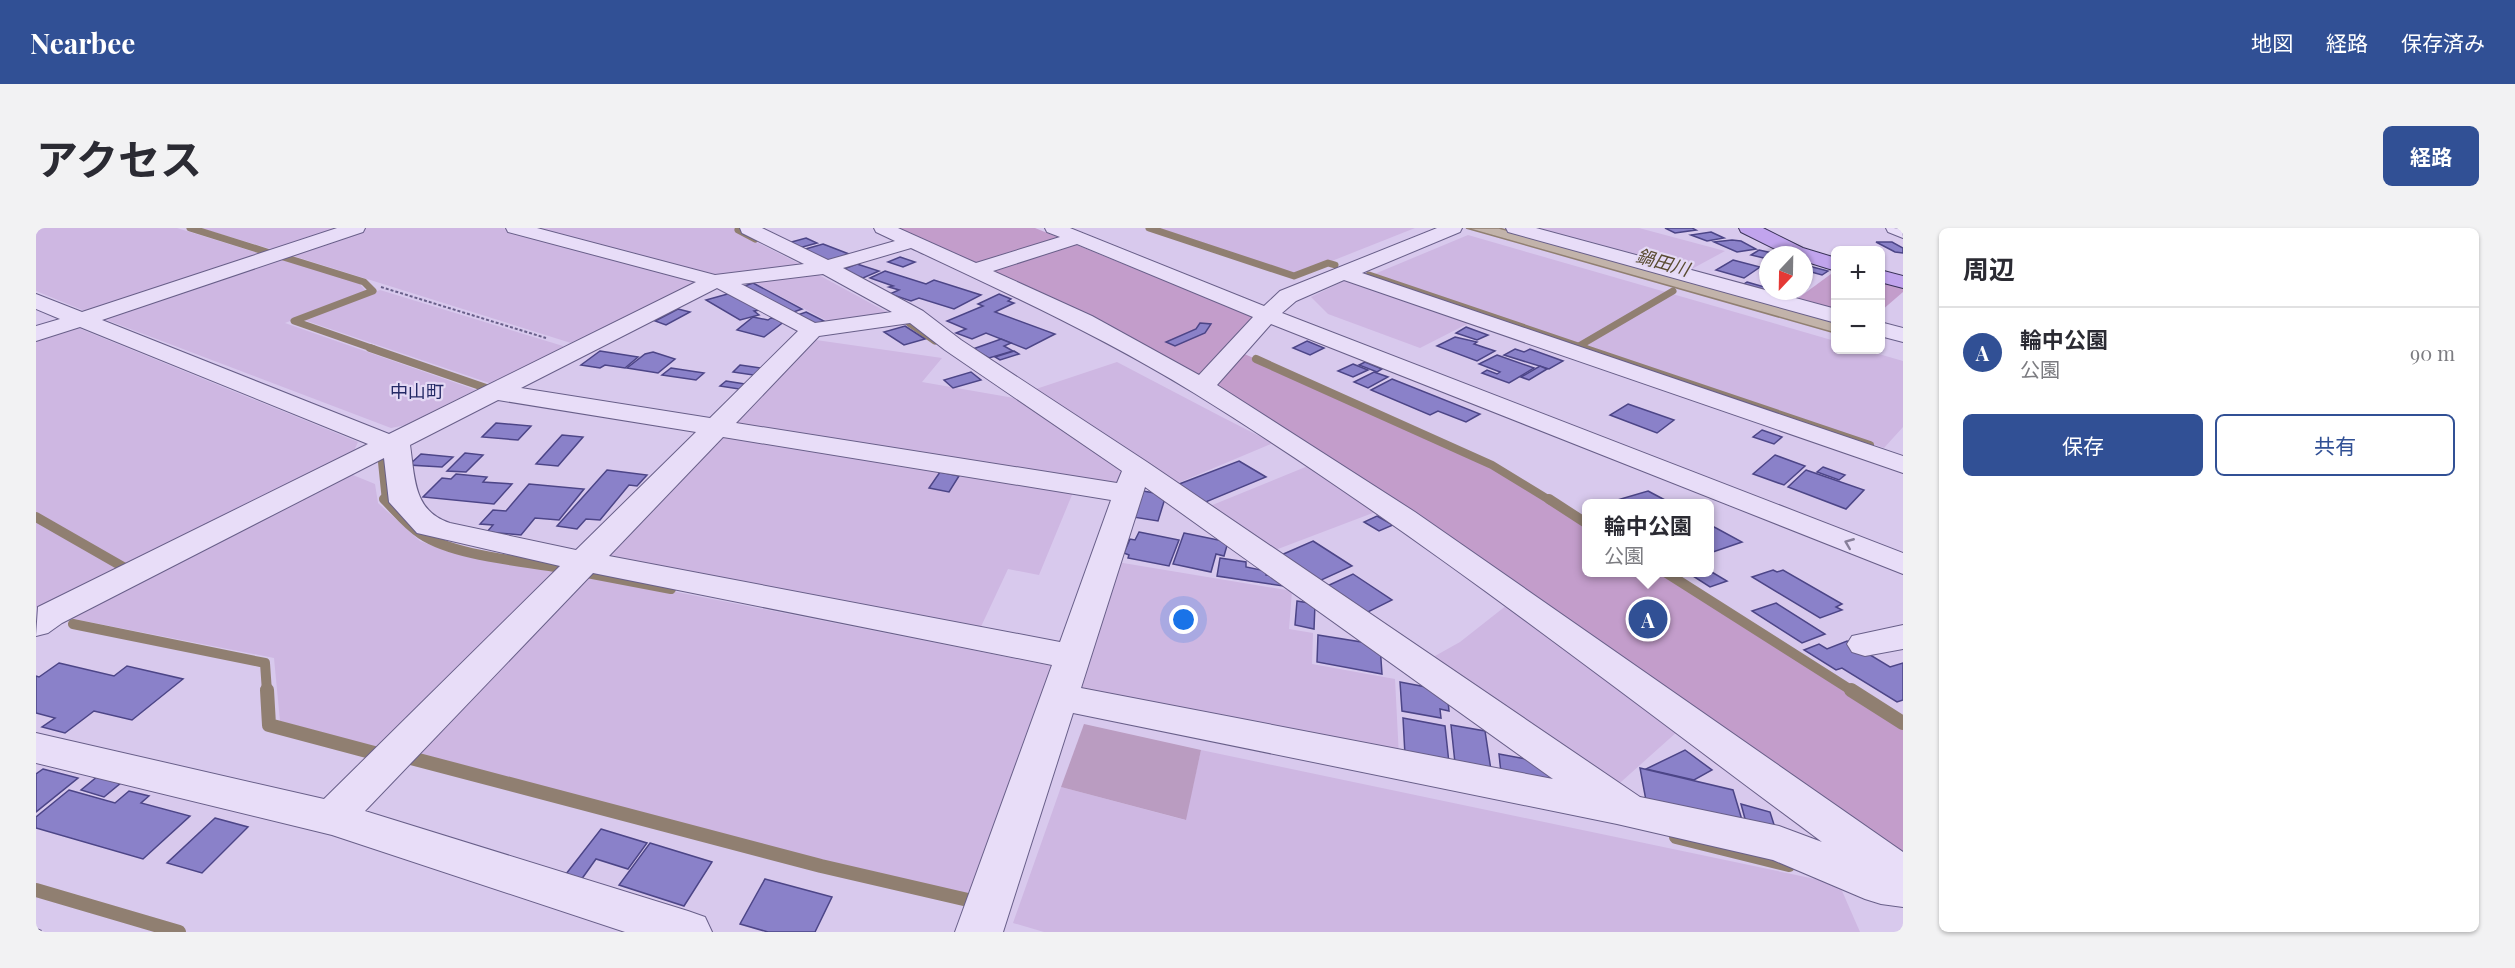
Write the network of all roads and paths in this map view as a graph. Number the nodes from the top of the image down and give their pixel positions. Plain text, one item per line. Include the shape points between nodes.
1 (356, 228) edge
2 (515, 228) edge
3 (751, 228) edge
4 (883, 228) edge
5 (1453, 228) edge
6 (1515, 228) edge
7 (1748, 228) edge
8 (1895, 228) edge
9 (1071, 231) edge
10 (1903, 232) edge
11 (911, 242) junction
12 (1831, 263) edge
13 (826, 267) junction
14 (976, 270) junction
15 (1346, 274) junction
16 (1885, 277) edge
17 (716, 280) junction
18 (1903, 282) edge
19 (381, 287) dead end
20 (36, 301) edge
21 (1273, 310) junction
22 (1831, 315) edge
23 (915, 316) junction
24 (81, 320) junction
25 (812, 330) junction
26 (1885, 330) edge
27 (36, 334) edge
28 (1903, 335) edge
29 (579, 348) junction
30 (1202, 387) junction
31 (496, 392) junction
32 (714, 428) junction
33 (1903, 439) edge
34 (394, 442) junction
35 (1894, 462) edge
36 (1133, 481) junction
37 (1903, 544) edge
38 (584, 561) junction
39 (1903, 564) edge
40 (36, 625) edge
41 (1903, 637) edge
42 (1864, 644) dead end
43 (1073, 657) junction
44 (1059, 697) junction
45 (36, 748) edge
46 (1629, 811) junction
47 (332, 818) junction
48 (1903, 877) edge
49 (1903, 888) edge
50 (36, 930) edge
51 (41, 932) edge
52 (688, 932) edge
53 (979, 932) edge

1 - 24 street
2 - 17 street
3 - 13 street via 748,230
4 - 11 street
5 - 15 street
6 - 22 street
7 - 12 main road via 1796,252
8 - 10 street
9 - 14 street
9 - 21 street
11 - 13 street
11 - 14 street
13 - 17 street
13 - 23 street
14 - 30 street via 1084,321
15 - 21 street via 1288,296
15 - 35 street
16 - 18 main road
17 - 25 street
17 - 29 street
19 - 29 path
20 - 24 street
21 - 30 street
21 - 37 street
39 -> 21 street
23 - 25 street
23 - 36 street
24 - 27 street
24 - 34 street
25 - 32 street
26 - 28 street
29 - 31 street
30 - 48 street via 1404,518
31 - 32 street
31 - 34 street
32 - 36 street
32 - 38 street
33 - 35 street
34 - 38 street via 404,502 428,526
34 - 40 street
36 - 43 street
36 - 46 street
38 - 43 street
38 - 47 street
41 - 42 street
43 - 44 street
44 - 46 street
44 - 53 street
45 - 47 street
46 - 49 street via 1779,844 1881,885
47 - 52 street
50 - 51 path

